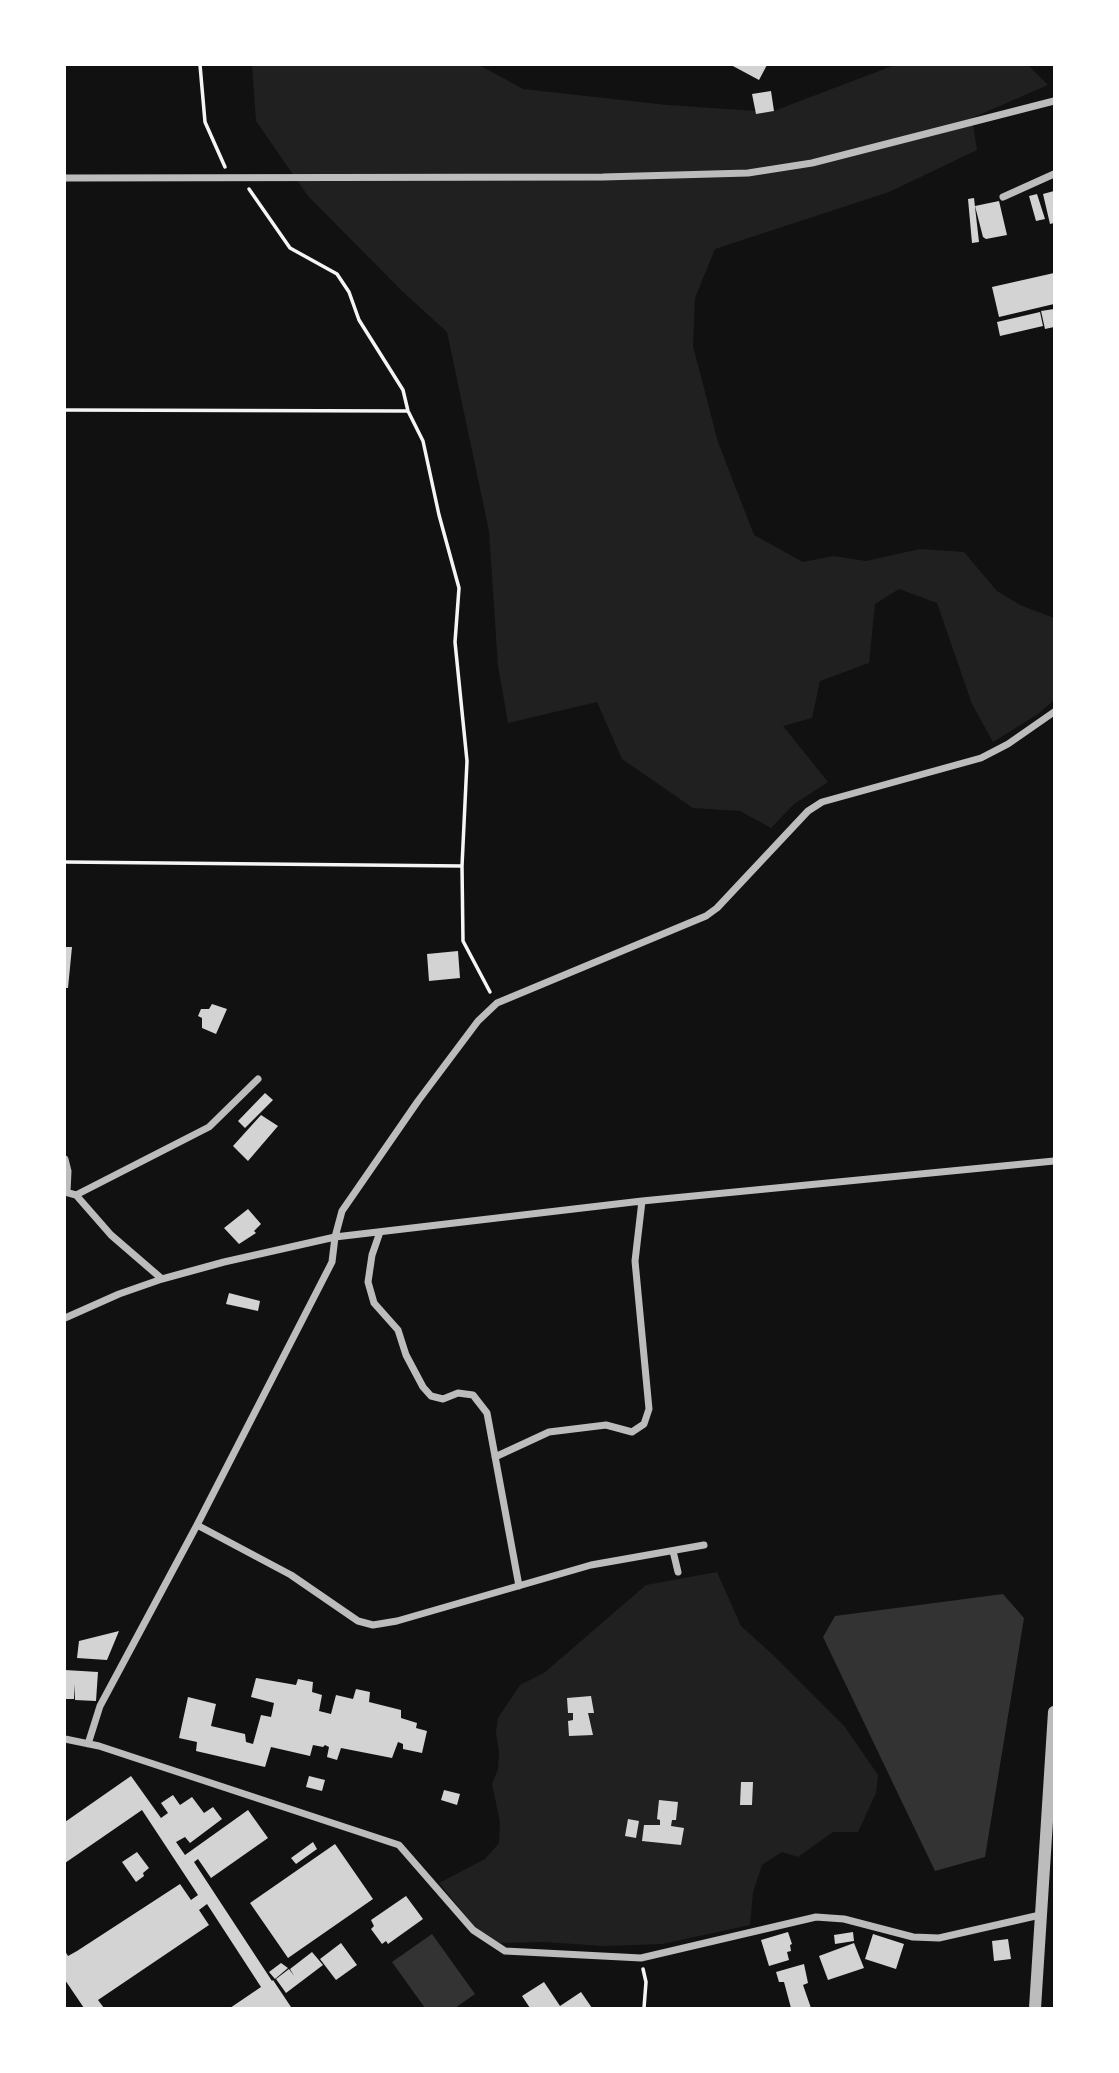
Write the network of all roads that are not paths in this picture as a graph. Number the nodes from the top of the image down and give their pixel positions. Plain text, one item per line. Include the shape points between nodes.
1 (1054, 101) edge
2 (1054, 174) edge
3 (65, 178) edge
4 (1003, 197) dead end
5 (1054, 712) edge
6 (258, 1079) dead end
7 (65, 1159) edge
8 (1054, 1161) edge
9 (66, 1192) edge
10 (76, 1195) junction
11 (642, 1201) junction
12 (380, 1232) junction
13 (335, 1237) junction
14 (162, 1279) junction
15 (65, 1318) edge
16 (495, 1457) junction
17 (197, 1525) junction
18 (704, 1545) dead end
19 (673, 1551) junction
20 (678, 1572) dead end
21 (519, 1586) junction
22 (1054, 1712) edge
23 (65, 1739) edge
24 (88, 1744) junction
25 (1040, 1915) junction
26 (1054, 1915) edge
27 (1035, 2008) edge

1 - 3 street via 812,163 748,173
2 - 4 street
5 - 13 street via 981,758 822,802 706,916 497,1003 478,1021 402,1123 342,1211
6 - 10 street via 209,1127
7 - 9 street
8 - 11 street
9 - 10 street
10 - 14 street via 111,1236
11 - 12 street
11 - 16 street via 635,1261 649,1409 644,1424 632,1432 606,1424 549,1432
12 - 13 street
12 - 16 street via 368,1282 374,1303 398,1330 406,1355 431,1396 473,1395 481,1403
13 - 14 street
13 - 17 street via 332,1262
14 - 15 street
16 - 21 street
17 - 21 street via 373,1626
17 - 24 street via 100,1706
18 - 19 street
19 - 20 street
19 - 21 street via 591,1565
22 - 25 street
23 - 24 street
24 - 25 street via 399,1845 472,1930 505,1951 641,1958 816,1917 939,1938
25 - 26 street
25 - 27 street

